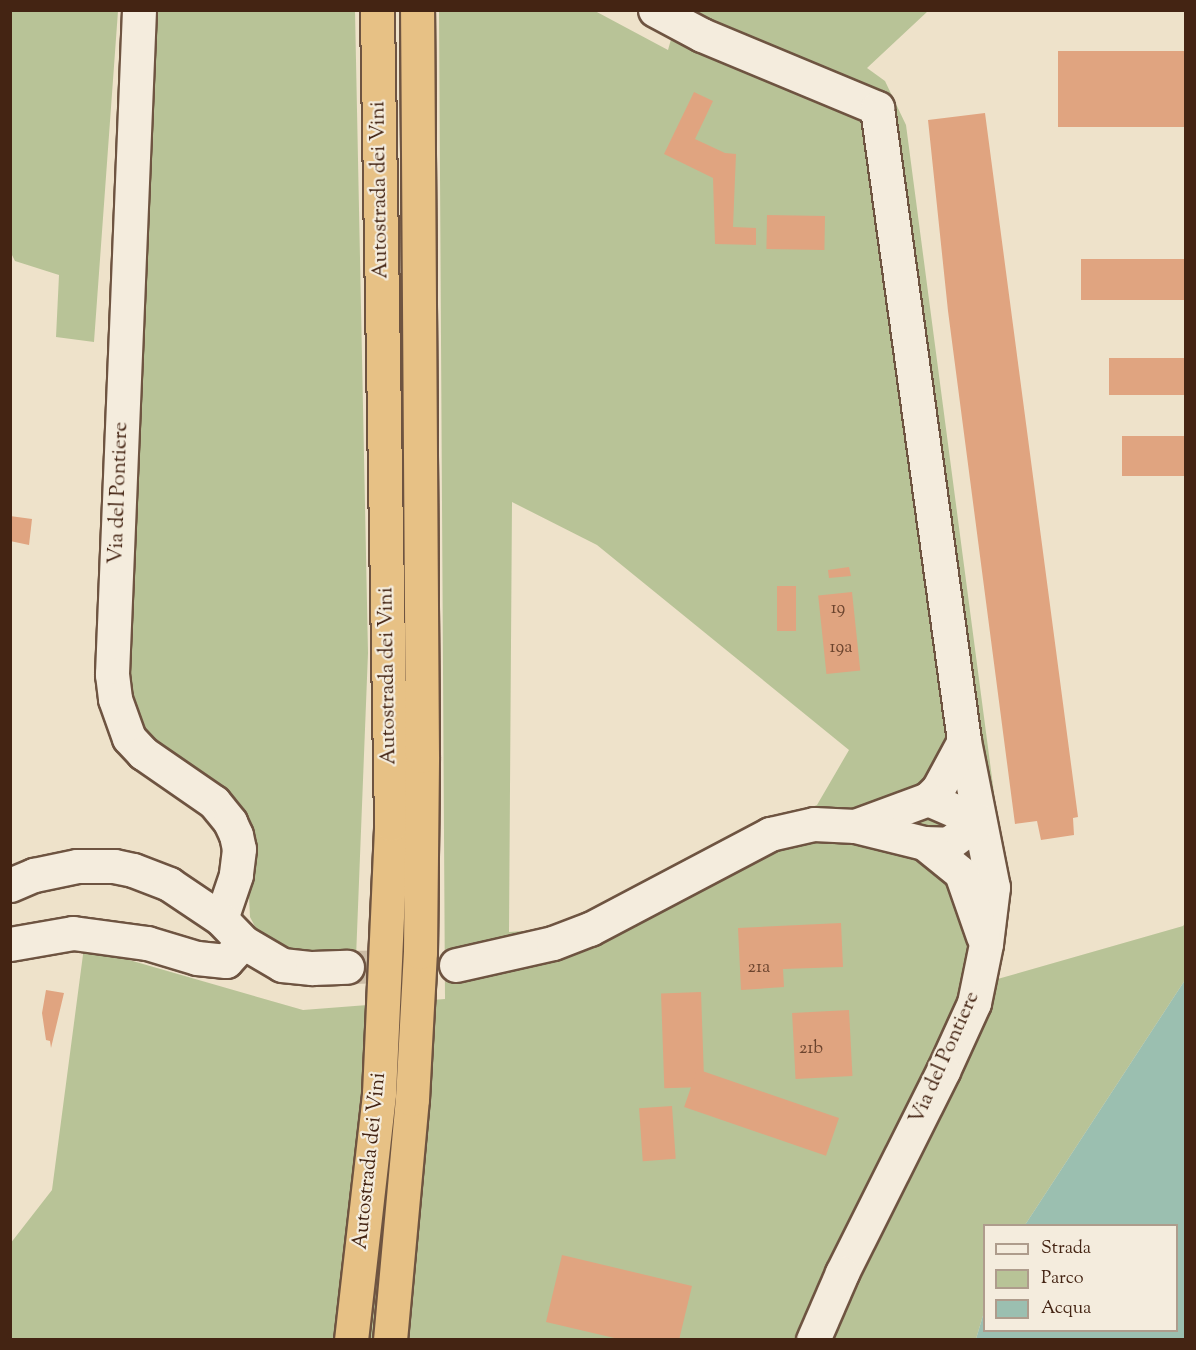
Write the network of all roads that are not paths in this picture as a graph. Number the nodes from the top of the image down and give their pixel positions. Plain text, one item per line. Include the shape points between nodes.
1 (139, 10) edge
2 (377, 10) edge
3 (417, 10) edge
4 (656, 10) edge
5 (696, 20) edge
6 (964, 741) junction
7 (928, 799) junction
8 (979, 821) junction
9 (855, 826) junction
10 (924, 843) junction
11 (10, 885) edge
12 (232, 931) junction
13 (10, 944) edge
14 (986, 944) junction
15 (456, 965) tunnel mouth
16 (347, 967) tunnel mouth
17 (351, 1340) edge
18 (390, 1340) edge
19 (813, 1340) edge

1 - 12 street, Via del Pontiere via 112,674 115,699 129,738 143,753 213,802 230,822 239,849
2 - 17 highway, Autostrada dei Vini via 391,824 380,1093
3 - 18 highway, Autostrada dei Vini via 420,952 411,1111
4 - 5 street
5 - 6 street, Via del Pontiere via 877,108
6 - 7 street via 938,789
6 - 8 street, Via del Pontiere
7 - 8 street
7 - 9 street
8 - 10 street via 948,844
8 - 14 street, Via del Pontiere via 993,887
9 - 10 street
9 - 15 street via 814,824 770,834 590,929 553,943
10 - 14 street via 961,873
11 - 12 street via 57,869 114,866 169,884
12 - 13 street via 226,961 197,958 147,943 73,933
12 - 16 street via 282,965
14 - 19 street, Via del Pontiere via 974,1003

